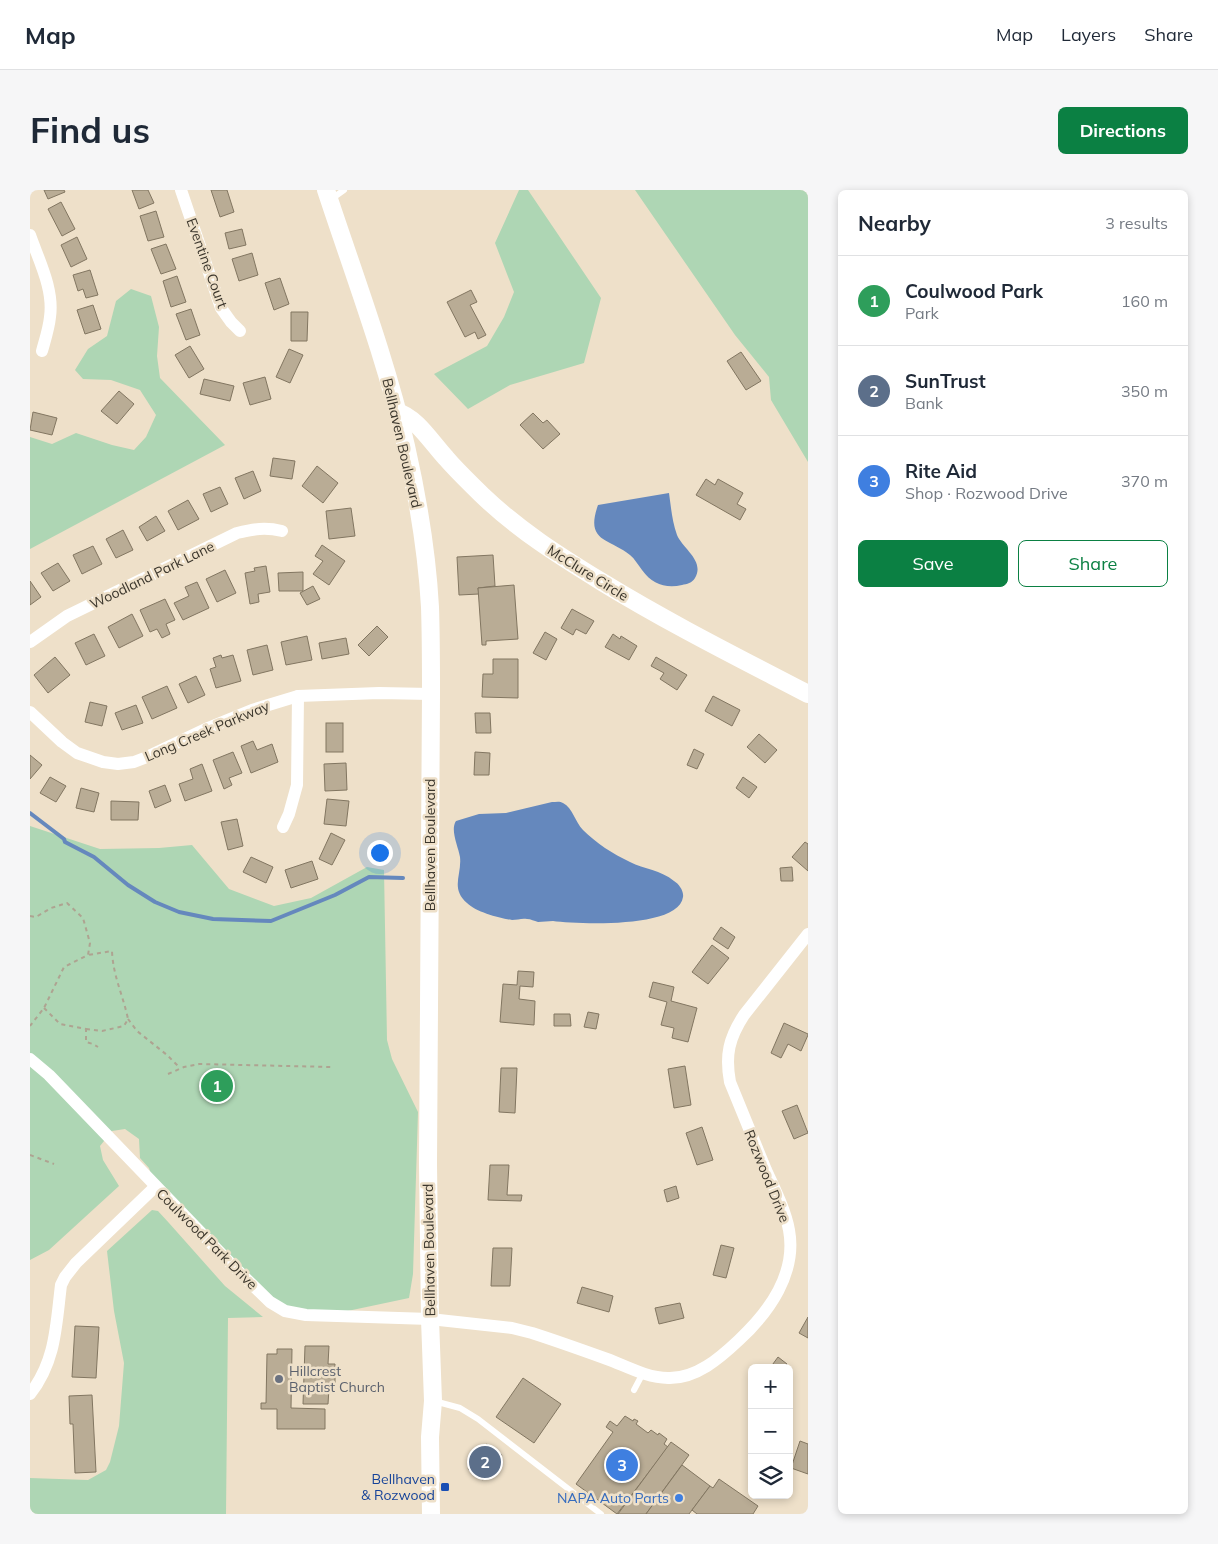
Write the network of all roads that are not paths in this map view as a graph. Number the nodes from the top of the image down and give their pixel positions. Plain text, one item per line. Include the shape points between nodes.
1 (181, 190) edge
2 (344, 190) edge
3 (327, 195) edge
4 (30, 235) edge
5 (240, 331) dead end
6 (42, 351) dead end
7 (397, 412) junction
8 (282, 531) dead end
9 (30, 642) edge
10 (431, 694) junction
11 (808, 694) edge
12 (298, 696) junction
13 (30, 712) edge
14 (283, 827) dead end
15 (808, 934) edge
16 (30, 1059) edge
17 (155, 1187) junction
18 (430, 1319) junction
19 (644, 1373) junction
20 (634, 1390) dead end
21 (30, 1394) edge
22 (433, 1401) junction
23 (431, 1514) edge
24 (601, 1514) edge

1 - 5 street, Eventine Court via 221,308
2 - 3 lane
3 - 7 main road, Bellhaven Boulevard
4 - 6 street via 49,289 51,305
7 - 10 main road, Bellhaven Boulevard via 423,540 430,609
7 - 11 main road, McClure Circle via 407,415 500,512 554,552 646,609
8 - 9 street, Woodland Park Lane via 270,528 237,533 67,616
10 - 12 street, Long Creek Parkway
10 - 18 main road, Bellhaven Boulevard
12 - 13 street, Long Creek Parkway via 252,710 134,762 118,764 77,753
12 - 14 street via 297,785
15 - 19 street, Rozwood Drive via 736,1026 727,1059 730,1082 788,1229 790,1250 782,1282 748,1331 709,1364 679,1378 661,1378
16 - 17 street, Coulwood Park Drive
17 - 18 street, Coulwood Park Drive via 232,1266 270,1302 285,1311 306,1315
17 - 21 street via 65,1277 61,1285 54,1343 41,1378
18 - 19 street, Rozwood Drive via 532,1333
18 - 22 main road, Bellhaven Boulevard
19 - 20 lane
22 - 23 main road, Bellhaven Boulevard
22 - 24 lane via 460,1408 478,1419

